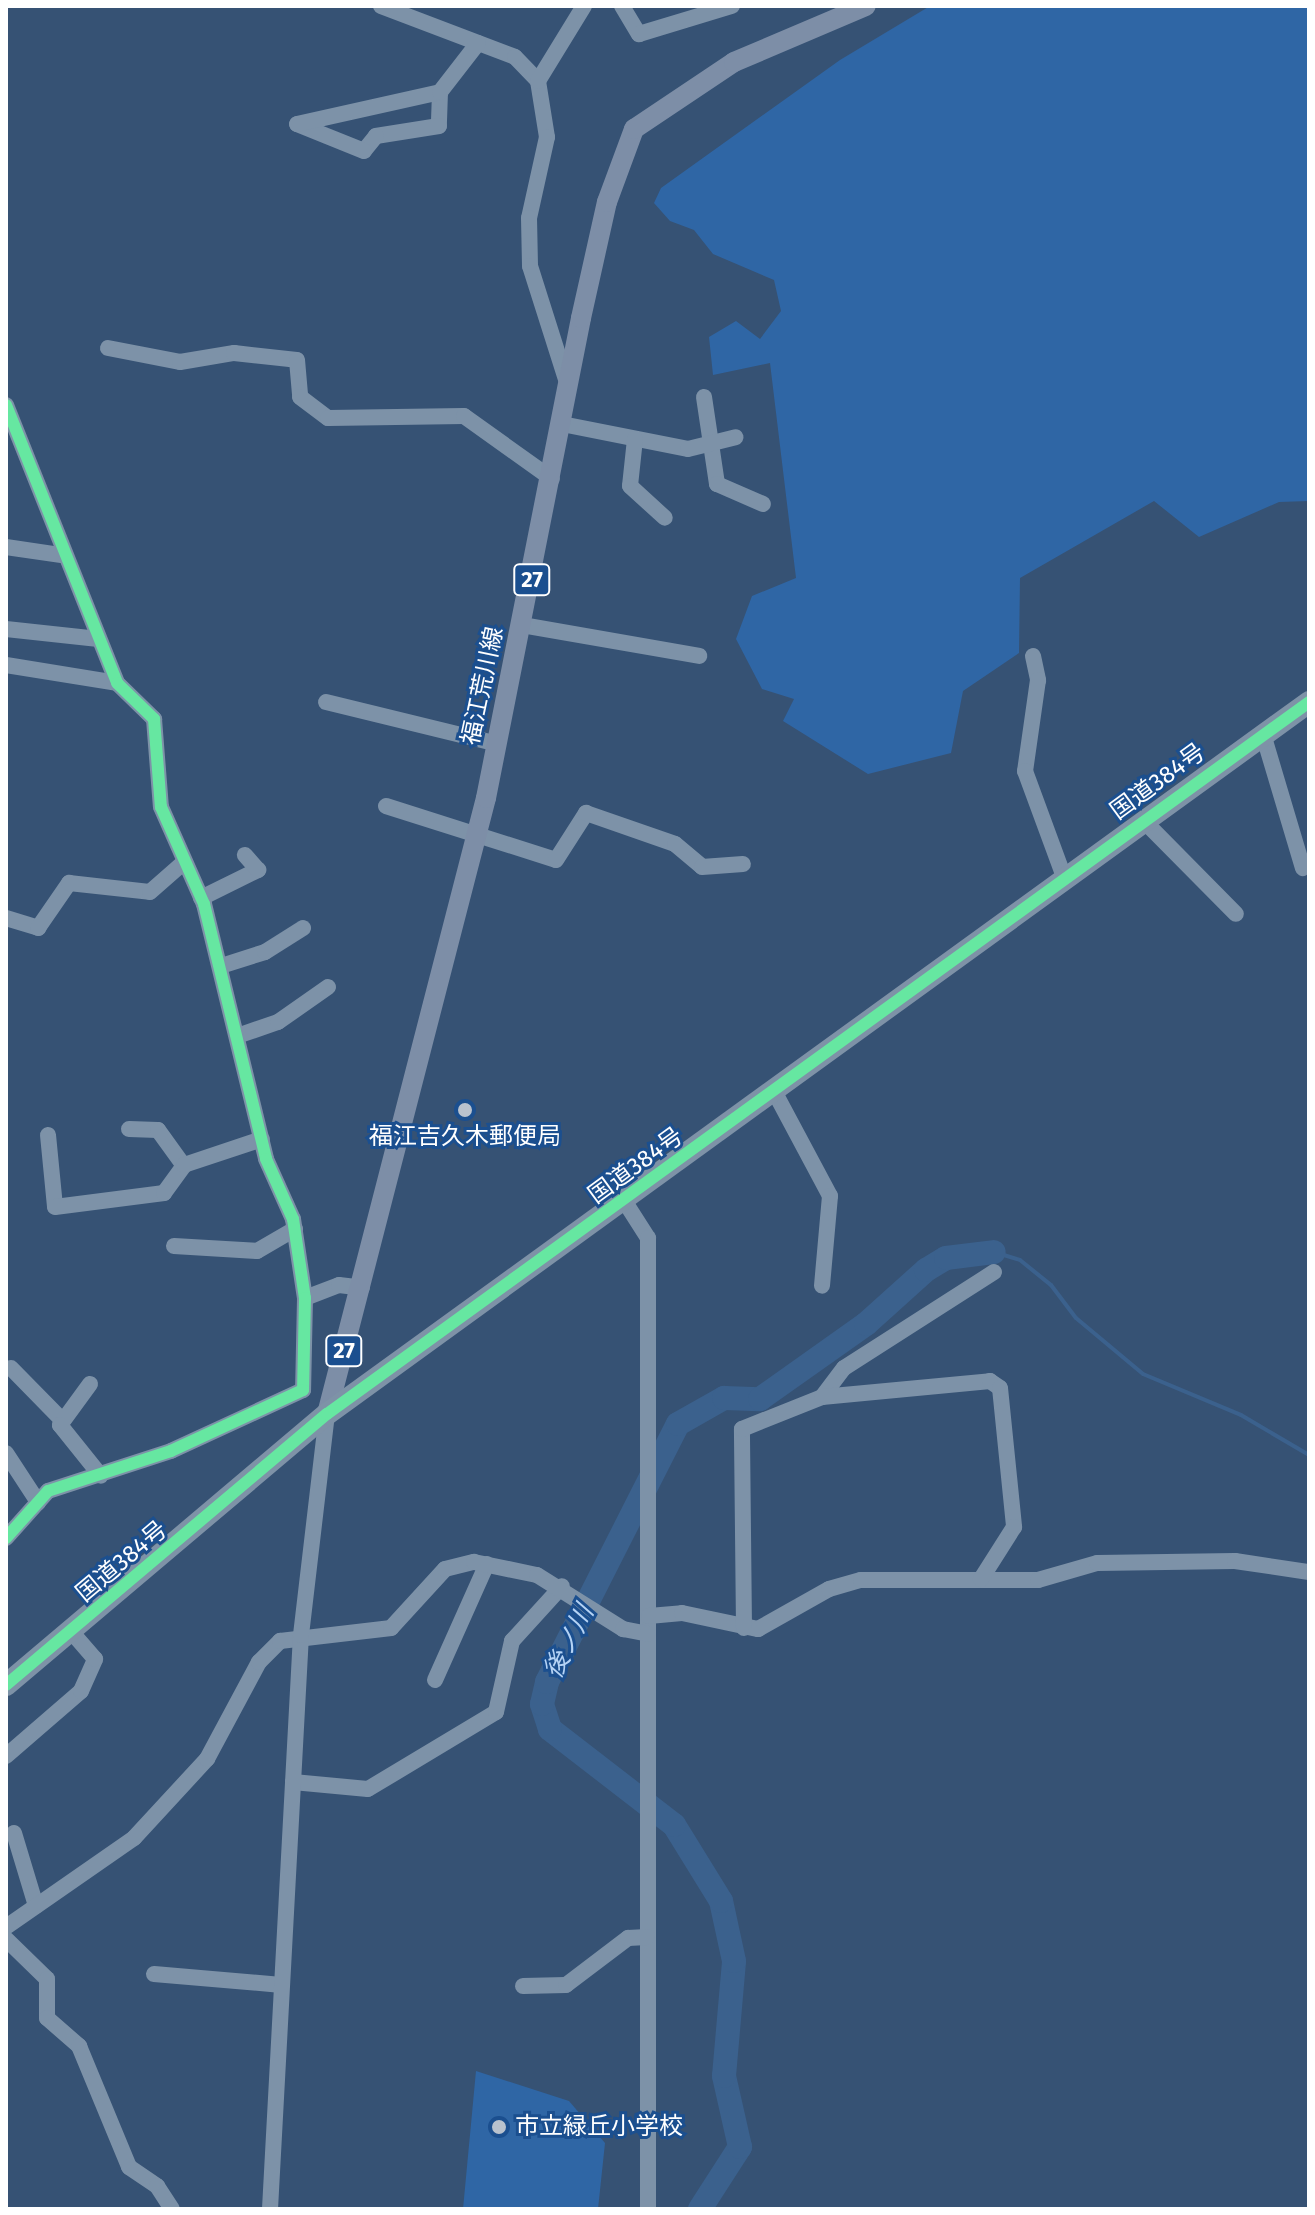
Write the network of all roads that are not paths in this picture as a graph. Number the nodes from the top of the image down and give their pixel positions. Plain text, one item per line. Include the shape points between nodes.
1 (381, 6) edge
2 (584, 6) edge
3 (622, 6) edge
4 (732, 6) edge
5 (866, 6) edge
6 (478, 43) junction
7 (538, 81) junction
8 (440, 92) junction
9 (108, 348) dead end
10 (569, 387) junction
11 (704, 397) dead end
12 (6, 405) edge
13 (562, 424) junction
14 (736, 437) dead end
15 (635, 439) junction
16 (711, 443) junction
17 (552, 479) junction
18 (763, 504) dead end
19 (665, 518) dead end
20 (6, 547) edge
21 (61, 555) junction
22 (522, 625) junction
23 (6, 629) edge
24 (98, 639) junction
25 (699, 656) dead end
26 (1033, 656) dead end
27 (6, 665) edge
28 (117, 683) junction
29 (326, 702) dead end
30 (1309, 702) edge
31 (1263, 734) junction
32 (498, 744) junction
33 (386, 806) dead end
34 (1143, 820) junction
35 (476, 838) junction
36 (245, 855) dead end
37 (183, 863) junction
38 (743, 864) dead end
39 (1303, 868) dead end
40 (1064, 877) junction
41 (201, 898) junction
42 (1236, 914) dead end
43 (6, 918) edge
44 (303, 928) dead end
45 (221, 966) junction
46 (328, 987) dead end
47 (240, 1035) junction
48 (774, 1091) junction
49 (129, 1129) dead end
50 (48, 1135) dead end
51 (262, 1139) junction
52 (184, 1166) junction
53 (625, 1202) junction
54 (295, 1229) junction
55 (174, 1246) dead end
56 (994, 1272) dead end
57 (822, 1286) dead end
58 (362, 1288) junction
59 (305, 1298) junction
60 (11, 1368) dead end
61 (90, 1384) dead end
62 (822, 1397) junction
63 (327, 1414) junction
64 (63, 1421) junction
65 (6, 1453) edge
66 (101, 1476) junction
67 (38, 1502) junction
68 (6, 1538) edge
69 (487, 1564) junction
70 (1309, 1572) edge
71 (981, 1579) junction
72 (562, 1586) junction
73 (649, 1616) junction
74 (744, 1628) junction
75 (72, 1633) junction
76 (648, 1634) junction
77 (301, 1635) junction
78 (435, 1680) dead end
79 (6, 1685) edge
80 (6, 1756) edge
81 (293, 1782) junction
82 (14, 1833) dead end
83 (36, 1906) junction
84 (6, 1927) edge
85 (647, 1937) junction
86 (6, 1939) edge
87 (154, 1974) dead end
88 (282, 1985) junction
89 (523, 1986) dead end
90 (172, 2209) edge
91 (270, 2209) edge
92 (648, 2209) edge

1 - 6 street
2 - 7 street
3 - 4 street via 639,34
5 - 10 main road, 福江荒川線 / 27 via 734,62 634,129 607,202
6 - 7 street via 515,57
6 - 8 street
7 - 10 street via 547,137 529,218 530,266
8 - 8 street via 311,121 297,124 364,151 376,136 439,126
9 - 17 street via 180,362 234,353 297,360 300,397 328,418 464,416
10 - 13 main road, 福江荒川線 / 27
11 - 16 street
12 - 21 street
13 - 15 street
13 - 17 main road, 福江荒川線 / 27
14 - 16 street
15 - 16 street via 688,449
15 - 19 street via 630,486
16 - 18 street via 717,484
17 - 22 main road, 福江荒川線 / 27
20 - 21 street
21 - 24 street
22 - 25 street
22 - 32 main road, 福江荒川線 / 27
23 - 24 street
24 - 28 street
26 - 40 street via 1038,680 1025,771
27 - 28 street
28 - 37 street via 154,719 161,807
29 - 32 street
30 - 31 highway, 国道384号
31 - 34 highway, 国道384号
31 - 39 street
32 - 35 main road, 福江荒川線 / 27
33 - 35 street
34 - 40 highway, 国道384号
34 - 42 street
35 - 38 street via 556,860 586,813 675,844 702,867
35 - 58 main road, 福江荒川線 / 27
36 - 41 street via 258,870
37 - 41 street
37 - 43 street via 150,892 69,883 38,928
40 - 48 highway, 国道384号
41 - 45 street
44 - 45 street via 265,952
45 - 47 street
46 - 47 street via 278,1022
47 - 51 street
48 - 53 highway, 国道384号
48 - 57 street via 830,1196
49 - 52 street via 158,1130
50 - 52 street via 55,1207 164,1193
51 - 52 street
51 - 54 street
53 - 63 highway, 国道384号
53 - 73 street via 648,1238
54 - 55 street via 257,1251
54 - 59 street
56 - 62 street via 844,1368
58 - 59 street via 339,1285
58 - 63 main road, 福江荒川線 / 27
59 - 66 street via 303,1390
60 - 64 street
61 - 64 street
62 - 71 street via 990,1381 1000,1388 1014,1527
62 - 74 street via 742,1429
63 - 75 highway, 国道384号
63 - 77 street
64 - 66 street via 66,1438
65 - 67 street
66 - 67 street via 48,1491
67 - 68 street
69 - 72 street
69 - 77 street via 445,1569 391,1628
69 - 78 street
70 - 71 street via 1235,1561 1097,1563 1038,1580
71 - 74 street via 861,1580 829,1589 758,1629
72 - 76 street via 623,1629
72 - 81 street via 512,1641 496,1712 368,1789
73 - 74 street via 682,1613
73 - 76 street
75 - 79 highway, 国道384号
75 - 80 street via 95,1659 81,1691
76 - 85 street
77 - 81 street
77 - 83 street via 280,1641 259,1662 207,1759 134,1838
81 - 88 street
82 - 83 street
83 - 84 street
85 - 89 street via 628,1938 566,1985
85 - 92 street
86 - 90 street via 47,1979 47,2018 79,2046 129,2167 157,2186
87 - 88 street
88 - 91 street

